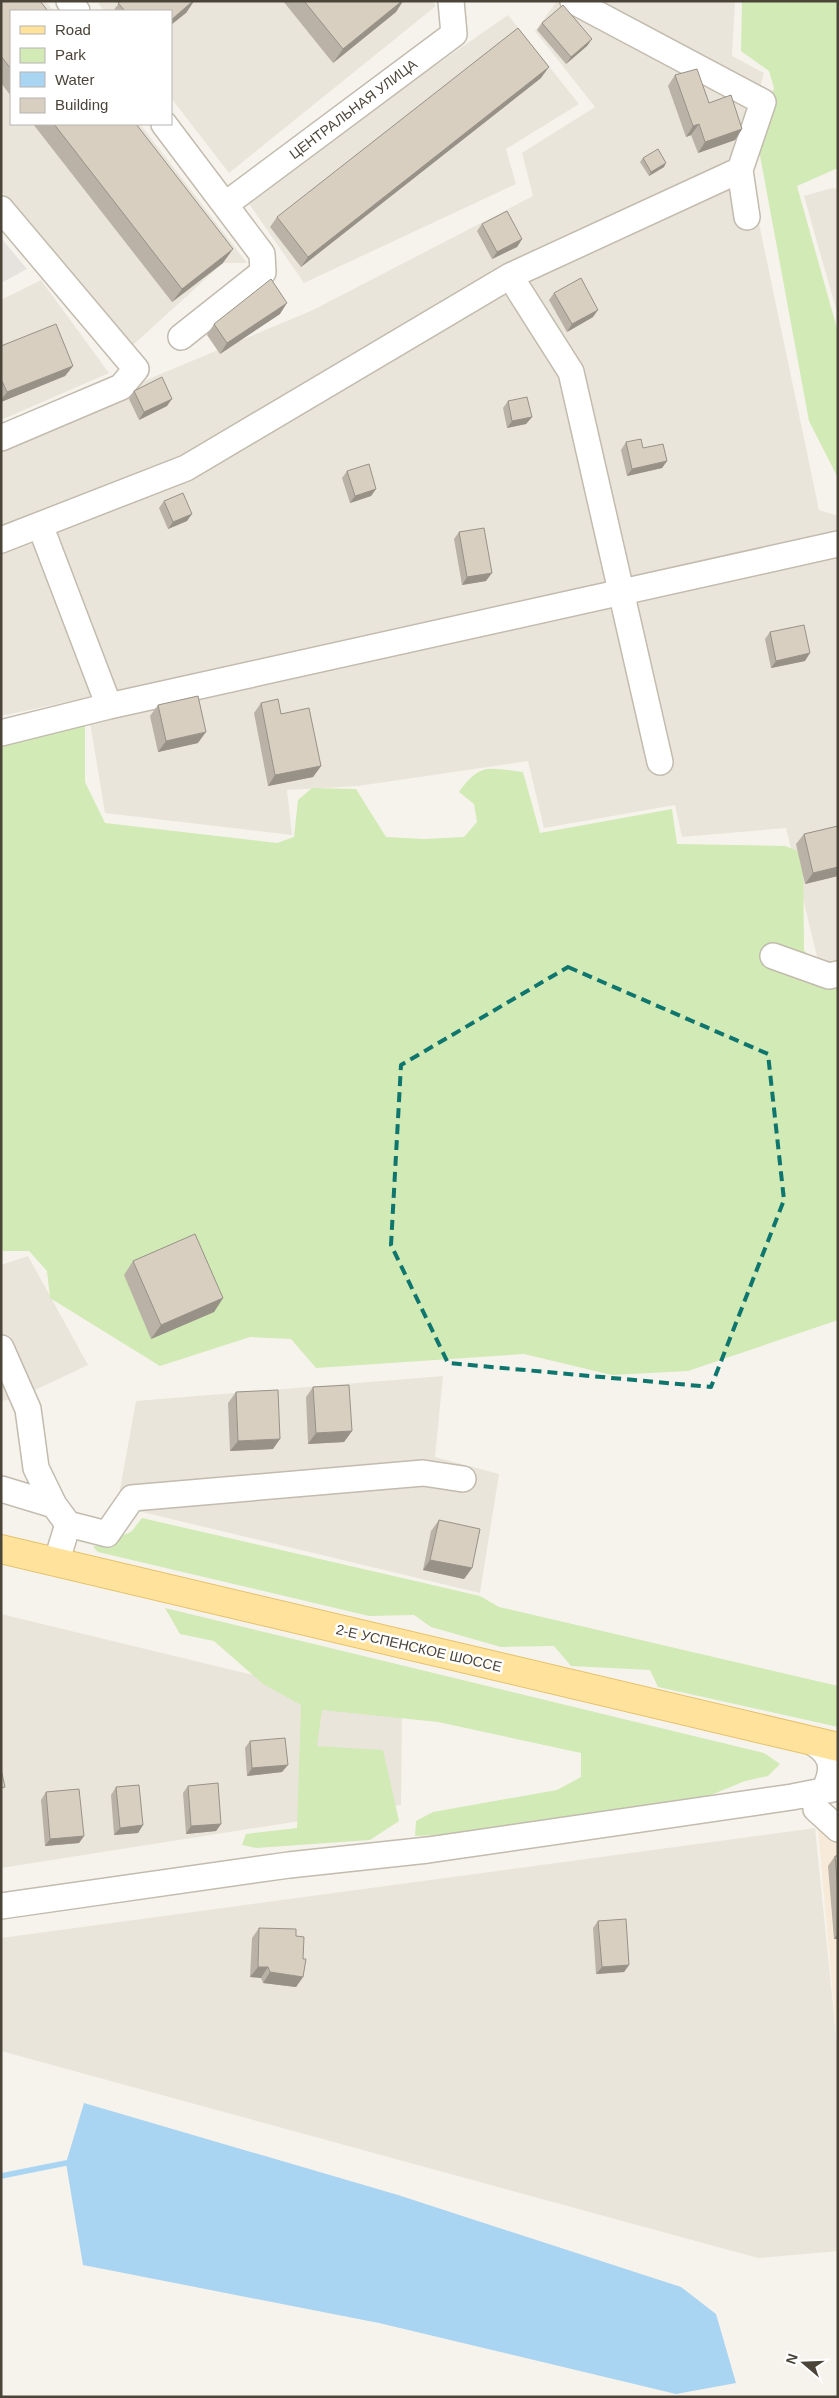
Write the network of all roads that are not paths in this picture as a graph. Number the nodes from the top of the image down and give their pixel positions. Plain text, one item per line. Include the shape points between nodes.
1 (451, 1) edge
2 (573, 1) edge
3 (165, 125) edge
4 (740, 170) junction
5 (226, 204) junction
6 (1, 209) edge
7 (747, 216) dead end
8 (510, 276) junction
9 (181, 337) dead end
10 (1, 438) edge
11 (40, 525) junction
12 (1, 540) edge
13 (838, 544) edge
14 (622, 592) junction
15 (109, 706) junction
16 (1, 733) edge
17 (660, 762) dead end
18 (773, 956) dead end
19 (838, 974) edge
20 (1, 1348) edge
21 (463, 1479) dead end
22 (1, 1489) edge
23 (61, 1515) junction
24 (1, 1549) edge
25 (57, 1560) junction
26 (808, 1740) junction
27 (838, 1747) edge
28 (826, 1796) edge
29 (838, 1829) edge
30 (1, 1906) edge

1 - 5 street, ЦЕНТРАЛЬНАЯ УЛИЦА via 454,34
2 - 4 street via 763,102
3 - 5 street
4 - 7 street
4 - 8 street
5 - 9 street via 262,254 263,272
6 - 10 street via 136,369 121,388
8 - 11 street via 186,468
8 - 14 street via 571,372
11 - 12 street
11 - 15 street
13 - 14 street
14 - 15 street
14 - 17 street
15 - 16 street
18 - 19 street via 829,976
20 - 23 street via 28,1409 36,1468
21 - 23 street via 423,1473 132,1498 107,1534
22 - 23 street
23 - 25 street
24 - 25 main road, 2-Е УСПЕНСКОЕ ШОССЕ
25 - 26 main road, 2-Е УСПЕНСКОЕ ШОССЕ
26 - 27 main road, 2-Е УСПЕНСКОЕ ШОССЕ
26 - 28 street via 818,1745 830,1760
28 - 29 street
28 - 30 street via 428,1850 289,1864

